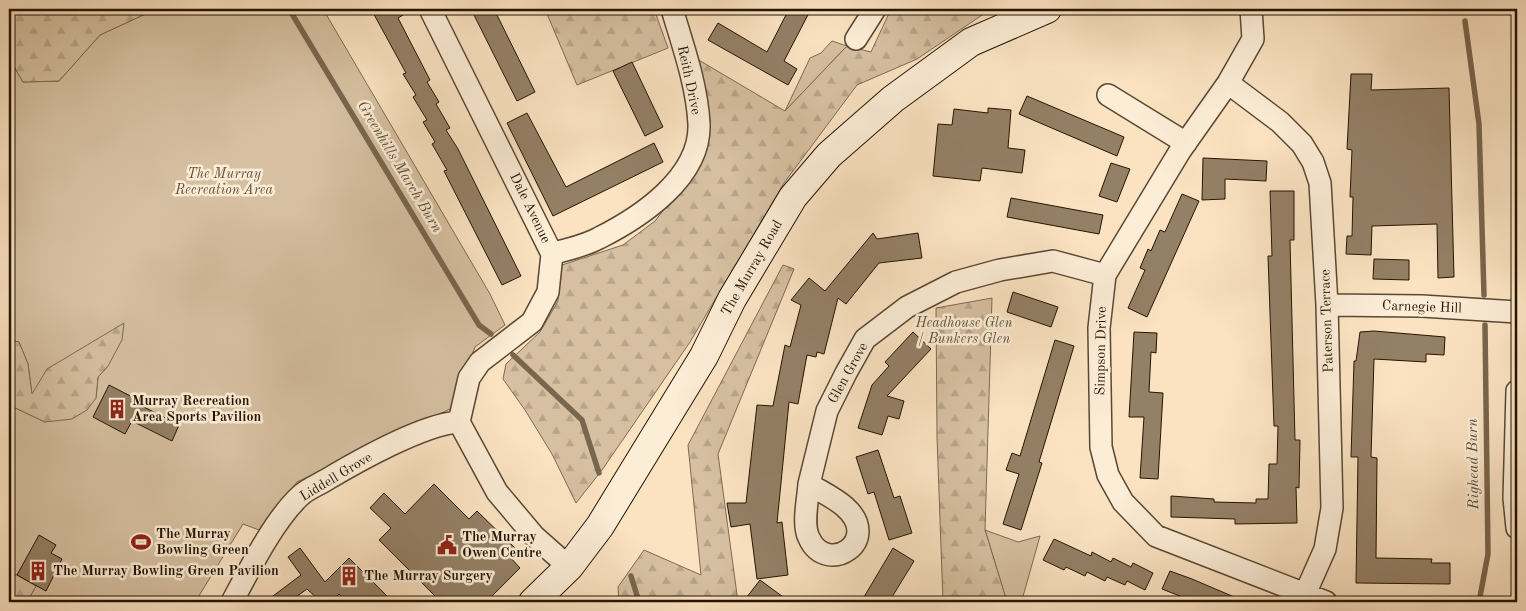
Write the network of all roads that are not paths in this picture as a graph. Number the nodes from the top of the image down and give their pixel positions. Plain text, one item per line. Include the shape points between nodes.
1 (430, 9) edge
2 (672, 9) edge
3 (875, 9) edge
4 (1047, 9) edge
5 (1251, 9) edge
6 (856, 39) dead end
7 (1228, 83) junction
8 (1108, 95) dead end
9 (1186, 142) junction
10 (552, 254) junction
11 (1105, 275) junction
12 (1327, 305) junction
13 (1517, 312) edge
14 (1517, 391) edge
15 (459, 422) junction
16 (809, 484) dead end
17 (1516, 498) edge
18 (1517, 528) edge
19 (569, 567) junction
20 (1305, 594) junction
21 (232, 602) edge
22 (533, 602) edge
23 (1326, 602) edge

1 - 10 street, Dale Avenue
2 - 10 street, Reith Drive via 695,94 699,124 696,149 684,171 638,216 597,239
3 - 6 street
4 - 19 street, The Murray Road via 971,42 893,99 830,155 793,197 732,299 704,356 603,522
5 - 7 street, Simpson Drive via 1253,39
7 - 9 street, Simpson Drive
7 - 12 street, Paterson Terrace via 1286,128 1302,144 1313,162 1320,183
8 - 9 street
9 - 11 street, Simpson Drive
10 - 15 street, Dale Avenue via 548,292 532,322 480,362 469,378
11 - 16 street, Glen Grove via 1053,261 956,282 907,307 866,339 846,373 827,411
11 - 20 street, Simpson Drive via 1099,328 1101,446 1108,475 1123,502 1156,536
12 - 13 street, Carnegie Hill
12 - 20 street, Paterson Terrace via 1332,508 1325,549
14 - 17 street
15 - 19 street via 497,492 534,536
15 - 21 street, Liddell Grove via 448,422 387,447 301,495 267,541
17 - 18 street
19 - 22 street, The Murray Road
20 - 23 street, Simpson Drive

